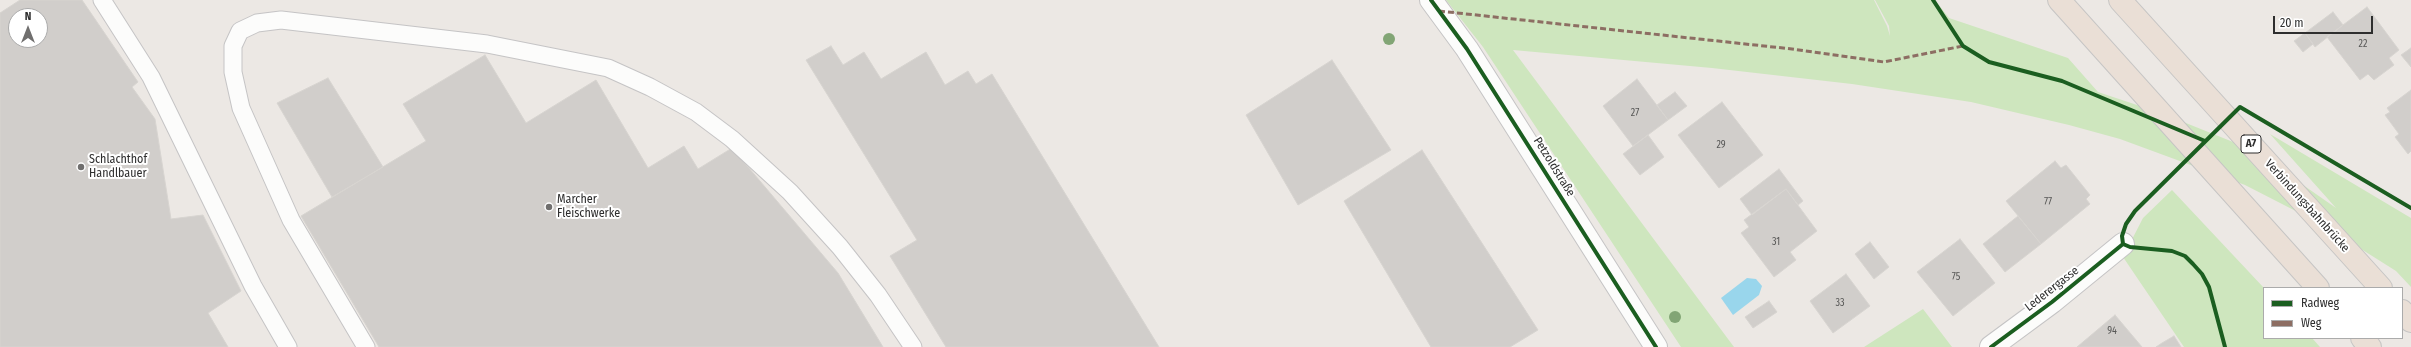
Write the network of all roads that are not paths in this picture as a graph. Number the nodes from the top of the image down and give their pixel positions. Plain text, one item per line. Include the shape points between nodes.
1 (102, 0) edge
2 (1431, 0) edge
3 (2059, 0) edge
4 (2120, 0) edge
5 (2124, 244) dead end
6 (2317, 287) edge
7 (2380, 287) edge
8 (2403, 312) edge
9 (2411, 321) edge
10 (2363, 339) edge
11 (288, 347) edge
12 (366, 347) edge
13 (913, 347) edge
14 (1656, 347) edge
15 (1991, 347) edge
16 (2370, 347) edge

1 - 11 lane via 151,77 253,286
2 - 14 street, Petzoldstraße via 1468,49
3 - 6 highway
4 - 7 highway, Verbindungsbahnbrücke / A7
5 - 15 street, Lederergasse
8 - 9 highway
10 - 16 highway
12 - 13 lane via 291,220 241,108 233,72 233,46 240,31 257,23 281,20 487,44 608,68 650,87 696,112 732,139 790,192 840,247 878,295

